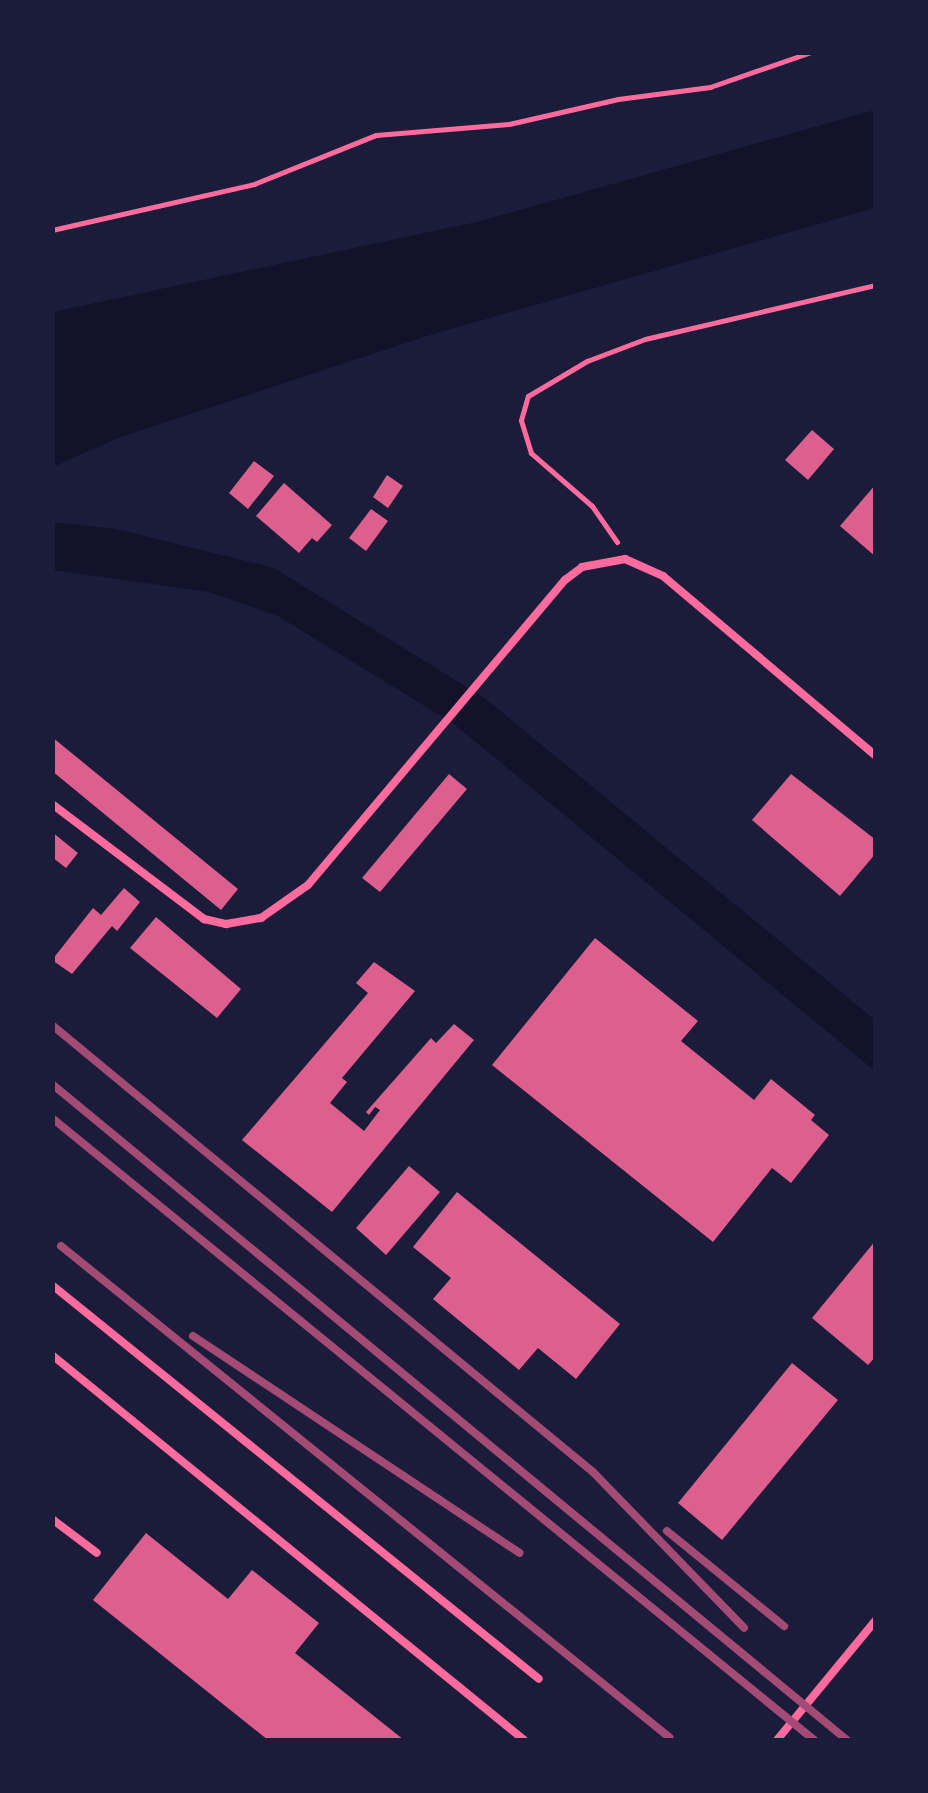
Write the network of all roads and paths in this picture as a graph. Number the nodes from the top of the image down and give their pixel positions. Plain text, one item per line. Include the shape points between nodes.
1 (811, 52) edge
2 (52, 230) edge
3 (876, 284) edge
4 (624, 559) junction
5 (876, 756) edge
6 (52, 804) edge
7 (52, 1285) edge
8 (52, 1355) edge
9 (52, 1518) edge
10 (97, 1553) dead end
11 (876, 1620) edge
12 (539, 1679) dead end
13 (524, 1740) edge
14 (777, 1740) edge

1 - 2 path via 710,86 509,124 376,135 254,184
3 - 4 path via 645,338 587,360 528,396 521,420 531,454 604,519
4 - 5 lane via 663,576
4 - 6 lane via 582,567 565,580 308,885 252,922 204,919
7 - 12 lane
8 - 13 lane
9 - 10 lane
11 - 14 lane

